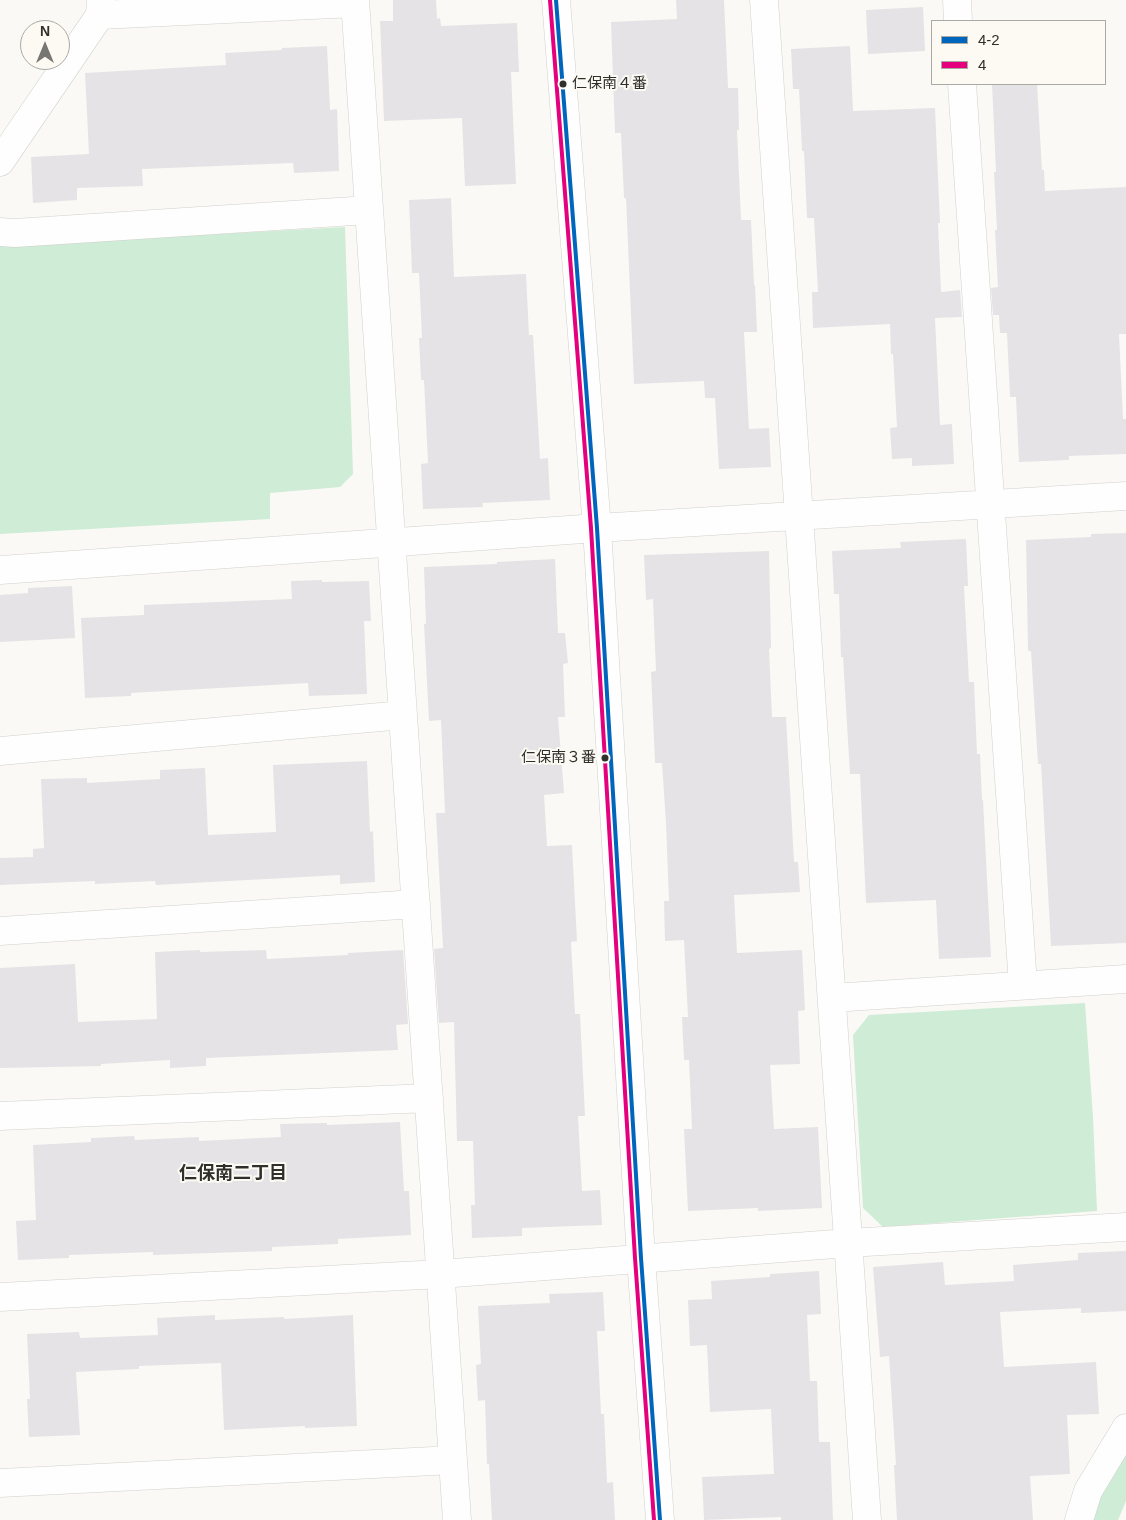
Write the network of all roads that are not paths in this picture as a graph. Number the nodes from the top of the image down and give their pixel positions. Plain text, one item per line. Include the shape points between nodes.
1 (556, 0) edge
2 (764, 0) edge
3 (957, 0) edge
4 (355, 1) edge
5 (101, 8) edge
6 (958, 20) edge
7 (962, 85) edge
8 (0, 162) edge
9 (369, 210) junction
10 (0, 232) edge
11 (1126, 496) edge
12 (992, 505) junction
13 (800, 516) junction
14 (597, 528) junction
15 (392, 543) junction
16 (0, 570) edge
17 (403, 715) junction
18 (0, 751) edge
19 (416, 904) junction
20 (0, 931) edge
21 (1126, 979) edge
22 (1023, 985) junction
23 (832, 998) junction
24 (429, 1098) junction
25 (0, 1116) edge
26 (1126, 1227) edge
27 (848, 1243) junction
28 (642, 1258) junction
29 (441, 1274) junction
30 (0, 1297) edge
31 (1126, 1428) edge
32 (453, 1460) junction
33 (0, 1483) edge
34 (457, 1520) edge
35 (660, 1520) edge
36 (867, 1520) edge
37 (1079, 1520) edge

1 - 14 street
2 - 13 street
3 - 6 street
4 - 5 street
4 - 9 street
5 - 8 street
7 - 12 street
9 - 10 street
9 - 15 street
11 - 12 street
12 - 13 street
12 - 22 street
13 - 14 street
13 - 23 street
14 - 15 street
14 - 28 street
15 - 16 street
15 - 17 street
17 - 18 street
17 - 19 street
19 - 20 street
19 - 24 street
21 - 22 street
22 - 23 street
23 - 27 street
24 - 25 street
24 - 29 street
26 - 27 street
27 - 28 street
27 - 36 street
28 - 29 street
28 - 35 street
29 - 30 street
29 - 32 street
31 - 37 street via 1088,1491
32 - 33 street
32 - 34 street

